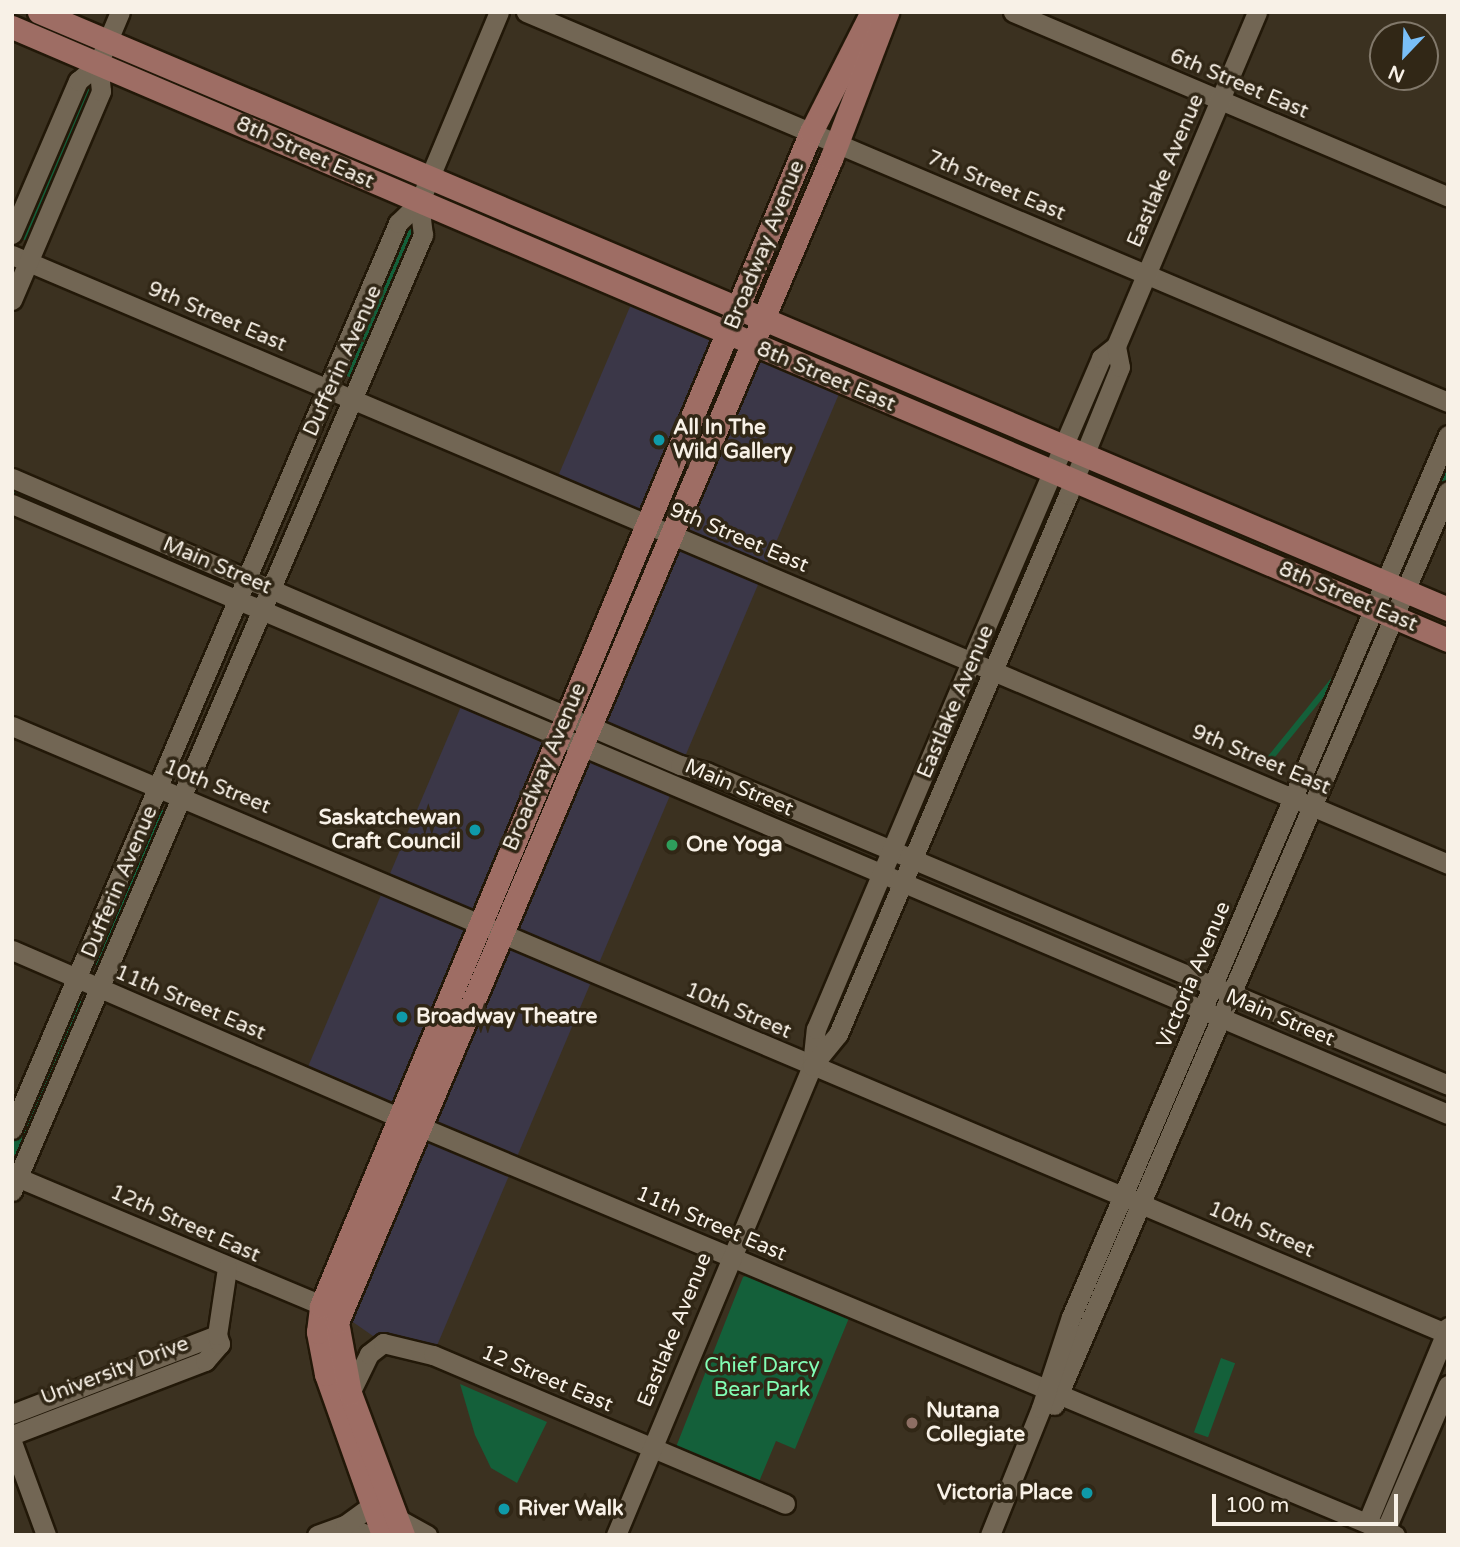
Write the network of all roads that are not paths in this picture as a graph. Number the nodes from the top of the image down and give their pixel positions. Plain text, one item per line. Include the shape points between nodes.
1 (39, 12) edge
2 (120, 12) edge
3 (499, 12) edge
4 (526, 12) edge
5 (872, 12) edge
6 (887, 12) edge
7 (1013, 12) edge
8 (1257, 12) edge
9 (12, 27) edge
10 (107, 41) junction
11 (98, 64) junction
12 (1220, 101) junction
13 (811, 132) junction
14 (838, 143) junction
15 (430, 178) junction
16 (1448, 197) edge
17 (419, 203) junction
18 (12, 234) edge
19 (20, 258) edge
20 (1146, 274) junction
21 (12, 300) edge
22 (739, 308) junction
23 (763, 318) junction
24 (728, 335) junction
25 (750, 345) junction
26 (328, 388) junction
27 (352, 399) junction
28 (1448, 402) edge
29 (1448, 435) edge
30 (1074, 450) junction
31 (1052, 472) junction
32 (12, 478) edge
33 (1073, 481) junction
34 (1448, 491) edge
35 (12, 504) edge
36 (648, 524) junction
37 (671, 534) junction
38 (246, 580) junction
39 (1396, 586) junction
40 (270, 589) junction
41 (238, 600) junction
42 (1448, 608) edge
43 (261, 610) junction
44 (1383, 612) junction
45 (1448, 640) edge
46 (971, 662) junction
47 (993, 671) junction
48 (12, 726) edge
49 (562, 726) junction
50 (584, 736) junction
51 (158, 788) junction
52 (182, 795) junction
53 (1302, 802) junction
54 (891, 850) junction
55 (914, 860) junction
56 (1448, 864) edge
57 (883, 873) junction
58 (901, 883) junction
59 (490, 928) junction
60 (12, 950) edge
61 (78, 978) junction
62 (99, 989) junction
63 (1221, 992) junction
64 (1213, 1013) junction
65 (812, 1066) junction
66 (1448, 1085) edge
67 (1448, 1114) edge
68 (408, 1121) junction
69 (12, 1129) edge
70 (14, 1181) edge
71 (1124, 1196) junction
72 (1143, 1205) junction
73 (730, 1256) junction
74 (227, 1268) junction
75 (331, 1309) junction
76 (1447, 1332) edge
77 (217, 1335) junction
78 (1448, 1385) edge
79 (350, 1393) junction
80 (1052, 1393) junction
81 (12, 1414) edge
82 (12, 1435) edge
83 (12, 1442) edge
84 (651, 1448) junction
85 (785, 1504) dead end
86 (373, 1505) junction
87 (345, 1525) junction
88 (1382, 1529) edge
89 (396, 1530) edge
90 (46, 1535) edge
91 (317, 1535) edge
92 (367, 1535) edge
93 (427, 1535) edge
94 (616, 1535) edge
95 (990, 1535) edge
96 (1000, 1535) edge

1 - 10 main road, 8th Street East
2 - 10 street
3 - 15 street, Dufferin Avenue
4 - 13 street, 7th Street East
5 - 13 main road, Broadway Avenue
6 - 14 main road, Broadway Avenue
7 - 12 street, 6th Street East
8 - 12 street, Eastlake Avenue
9 - 11 main road, 8th Street East
10 - 11 street
10 - 15 main road, 8th Street East
11 - 17 main road, 8th Street East
11 - 18 street via 78,81
11 - 19 street via 102,91
12 - 16 street, 6th Street East
12 - 20 street, Eastlake Avenue
13 - 14 street, 7th Street East
13 - 22 main road, Broadway Avenue
14 - 20 street, 7th Street East
14 - 23 main road, Broadway Avenue
15 - 17 street, Dufferin Avenue
15 - 22 main road, 8th Street East
17 - 24 main road, 8th Street East
17 - 26 street, Dufferin Avenue via 398,223
17 - 27 street, Dufferin Avenue via 423,235
19 - 21 street
19 - 26 street, 9th Street East
20 - 28 street, 7th Street East
20 - 30 street, Eastlake Avenue via 1116,346 1120,367
22 - 23 main road, 8th Street East
22 - 24 main road, Broadway Avenue
23 - 25 main road, Broadway Avenue
23 - 30 main road, 8th Street East
24 - 25 main road, 8th Street East
24 - 36 main road, Broadway Avenue
25 - 31 main road, 8th Street East
25 - 37 main road, Broadway Avenue
26 - 27 street, 9th Street East
26 - 38 street, Dufferin Avenue
27 - 36 street, 9th Street East
27 - 40 street, Dufferin Avenue
29 - 39 street, Victoria Avenue
30 - 31 street, Eastlake Avenue
30 - 33 street, Eastlake Avenue
30 - 39 main road, 8th Street East
31 - 33 main road, 8th Street East
31 - 46 street, Eastlake Avenue
32 - 38 street, Main Street
33 - 44 main road, 8th Street East
33 - 47 street, Eastlake Avenue
34 - 39 street, Victoria Avenue
35 - 41 street, Main Street
36 - 37 street, 9th Street East
36 - 49 main road, Broadway Avenue
37 - 46 street, 9th Street East
37 - 50 main road, Broadway Avenue
38 - 40 street, Main Street
38 - 41 street, Dufferin Avenue
39 - 42 main road, 8th Street East
39 - 44 street, Victoria Avenue
40 - 43 street, Dufferin Avenue
40 - 49 street, Main Street
41 - 43 street, Main Street
41 - 51 street, Dufferin Avenue
43 - 49 street, Main Street
43 - 52 street, Dufferin Avenue
44 - 45 main road, 8th Street East
44 - 53 street, Victoria Avenue
46 - 47 street, 9th Street East
46 - 54 street, Eastlake Avenue
47 - 53 street, 9th Street East
47 - 55 street, Eastlake Avenue
48 - 51 street, 10th Street
49 - 50 street, Main Street
49 - 59 main road, Broadway Avenue
50 - 54 street, Main Street
50 - 57 street, Main Street
50 - 59 main road, Broadway Avenue
51 - 52 street, 10th Street
51 - 61 street, Dufferin Avenue
52 - 59 street, 10th Street
52 - 62 street, Dufferin Avenue
53 - 56 street, 9th Street East
53 - 63 street, Victoria Avenue
54 - 55 street, Main Street
54 - 57 street, Eastlake Avenue
55 - 58 street, Eastlake Avenue
55 - 63 street, Main Street
57 - 58 street, Main Street
57 - 65 street, Eastlake Avenue via 817,1029
58 - 64 street, Main Street
58 - 65 street, Eastlake Avenue via 838,1034
59 - 65 street, 10th Street
59 - 68 main road, Broadway Avenue
60 - 61 street, 11th Street East
61 - 62 street, 11th Street East
61 - 69 street, Dufferin Avenue
62 - 68 street, 11th Street East
62 - 70 street, Dufferin Avenue
63 - 64 street, Victoria Avenue
63 - 66 street, Main Street
64 - 67 street, Main Street
64 - 71 street, Victoria Avenue
64 - 72 street, Victoria Avenue
65 - 71 street, 10th Street
65 - 73 street, Eastlake Avenue
68 - 73 street, 11th Street East
68 - 75 main road, Broadway Avenue
70 - 74 street, 12th Street East
71 - 72 street, 10th Street
71 - 80 street, Victoria Avenue via 1067,1326
72 - 76 street, 10th Street
72 - 80 street, Victoria Avenue
73 - 80 street, 11th Street East
73 - 84 street, Eastlake Avenue
74 - 75 street, 12th Street East
74 - 77 street, University Drive
75 - 79 main road, Broadway Avenue
75 - 86 main road, Broadway Avenue via 318,1332 326,1374
76 - 88 street
77 - 81 street, University Drive
77 - 82 street, University Drive via 220,1344 205,1361
78 - 88 street
79 - 84 street, 12 Street East via 369,1354 383,1343 433,1355
79 - 89 main road, Broadway Avenue
80 - 88 street, 11th Street East
80 - 95 street, Victoria Avenue
80 - 96 street, Victoria Avenue
83 - 90 street
84 - 85 street, 12 Street East
84 - 94 street, Eastlake Avenue
86 - 87 street
86 - 89 main road, Broadway Avenue
87 - 91 street
87 - 92 street
89 - 93 street

